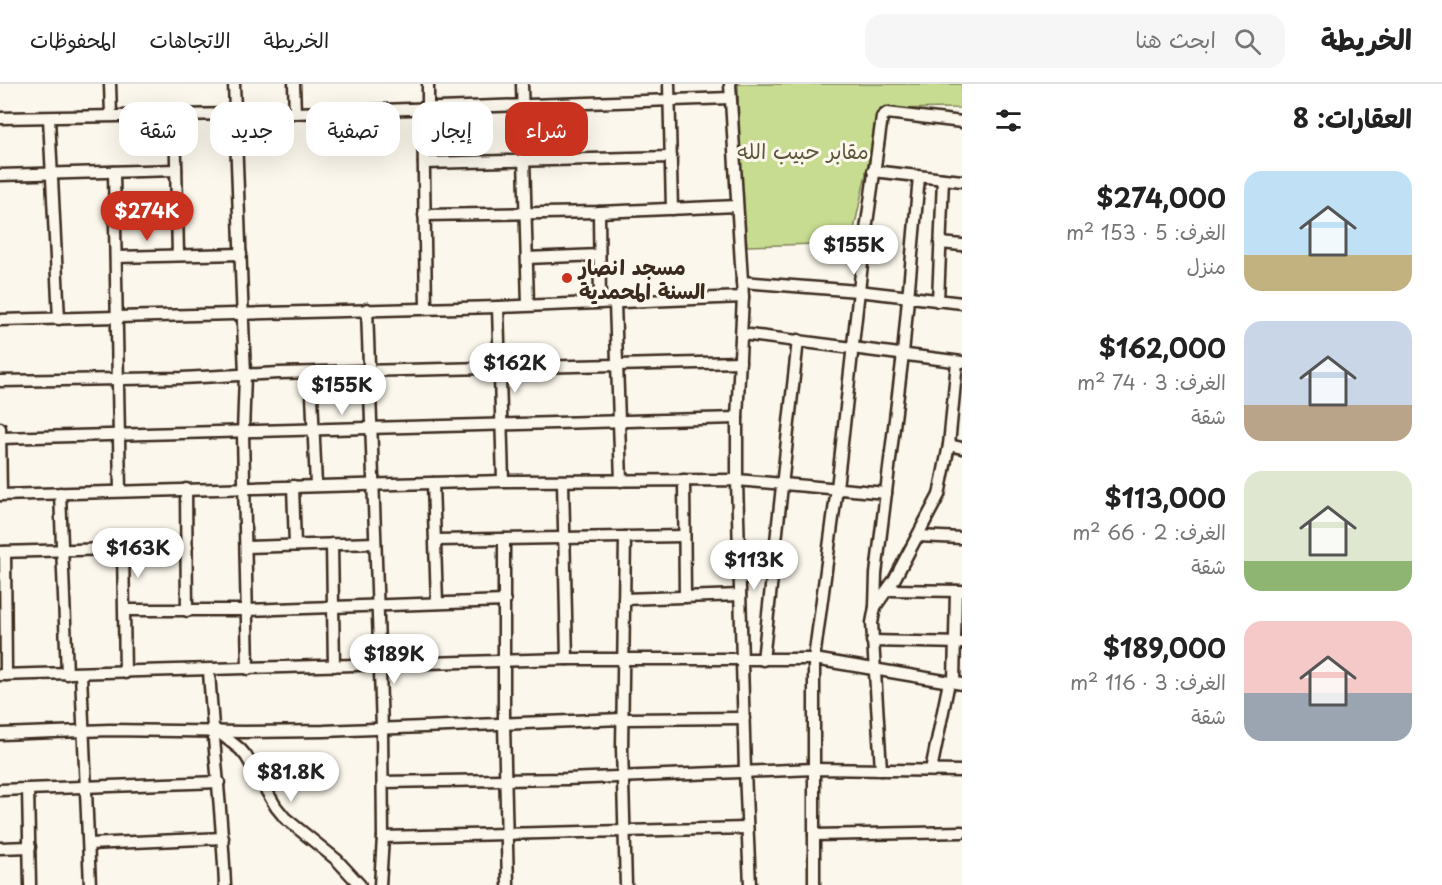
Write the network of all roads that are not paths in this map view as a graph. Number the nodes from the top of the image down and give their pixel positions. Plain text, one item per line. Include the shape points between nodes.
1 (110, 84) edge
2 (234, 84) edge
3 (294, 84) edge
4 (428, 84) edge
5 (522, 84) edge
6 (669, 84) edge
7 (730, 84) edge
8 (730, 98) junction
9 (235, 102) edge
10 (426, 102) edge
11 (522, 102) edge
12 (669, 102) junction
13 (588, 104) edge
14 (412, 108) edge
15 (295, 112) joint
16 (111, 115) junction
17 (119, 115) edge
18 (49, 117) junction
19 (0, 118) edge
20 (962, 122) edge
21 (176, 156) edge
22 (237, 156) edge
23 (424, 156) edge
24 (524, 156) edge
25 (671, 157) junction
26 (524, 161) junction
27 (424, 163) junction
28 (176, 170) junction
29 (873, 171) junction
30 (114, 172) junction
31 (52, 173) junction
32 (0, 175) edge
33 (919, 177) junction
34 (944, 179) junction
35 (962, 181) edge
36 (737, 206) junction
37 (672, 209) junction
38 (599, 212) junction
39 (526, 214) junction
40 (424, 215) junction
41 (940, 243) junction
42 (962, 245) edge
43 (241, 254) junction
44 (178, 255) junction
45 (599, 255) junction
46 (116, 257) junction
47 (527, 258) junction
48 (742, 282) junction
49 (858, 291) junction
50 (743, 297) junction
51 (908, 297) junction
52 (938, 301) junction
53 (600, 303) junction
54 (615, 303) junction
55 (962, 303) edge
56 (528, 305) junction
57 (498, 307) junction
58 (426, 308) junction
59 (367, 309) junction
60 (243, 314) junction
61 (116, 318) junction
62 (59, 319) junction
63 (0, 320) edge
64 (742, 334) junction
65 (798, 340) junction
66 (853, 347) junction
67 (903, 354) junction
68 (740, 362) junction
69 (960, 362) edge
70 (618, 366) junction
71 (501, 368) junction
72 (368, 372) junction
73 (311, 373) junction
74 (245, 375) junction
75 (118, 378) junction
76 (0, 381) edge
77 (737, 418) junction
78 (620, 422) junction
79 (502, 425) junction
80 (0, 428) edge
81 (372, 429) junction
82 (314, 430) junction
83 (243, 432) junction
84 (120, 435) junction
85 (0, 438) edge
86 (949, 445) junction
87 (962, 448) edge
88 (684, 480) junction
89 (737, 480) junction
90 (503, 481) junction
91 (621, 481) junction
92 (563, 482) junction
93 (433, 483) junction
94 (374, 484) junction
95 (783, 484) junction
96 (316, 485) junction
97 (293, 486) junction
98 (244, 488) junction
99 (837, 488) junction
100 (186, 489) junction
101 (120, 491) junction
102 (60, 493) junction
103 (886, 493) junction
104 (1, 495) edge
105 (684, 536) junction
106 (918, 536) junction
107 (625, 537) junction
108 (564, 538) junction
109 (962, 538) edge
110 (504, 539) junction
111 (436, 540) junction
112 (375, 543) junction
113 (332, 544) junction
114 (295, 545) junction
115 (187, 547) junction
116 (246, 547) junction
117 (123, 549) junction
118 (61, 550) junction
119 (2, 552) edge
120 (889, 590) junction
121 (959, 591) edge
122 (740, 596) junction
123 (685, 597) junction
124 (624, 598) junction
125 (505, 601) junction
126 (437, 603) junction
127 (333, 606) junction
128 (376, 606) junction
129 (875, 607) junction
130 (124, 610) junction
131 (247, 610) junction
132 (187, 611) junction
133 (3, 614) edge
134 (872, 641) junction
135 (958, 643) edge
136 (567, 659) junction
137 (814, 659) junction
138 (624, 660) junction
139 (763, 660) junction
140 (742, 661) junction
141 (505, 662) junction
142 (379, 664) junction
143 (334, 666) junction
144 (248, 669) junction
145 (876, 669) junction
146 (209, 670) junction
147 (125, 673) junction
148 (67, 674) junction
149 (81, 674) junction
150 (3, 675) edge
151 (955, 683) edge
152 (744, 718) junction
153 (622, 719) junction
154 (504, 724) junction
155 (382, 728) junction
156 (84, 730) junction
157 (214, 730) junction
158 (0, 734) edge
159 (814, 769) junction
160 (881, 770) junction
161 (931, 770) junction
162 (745, 771) junction
163 (962, 771) edge
164 (623, 777) junction
165 (506, 780) junction
166 (219, 782) junction
167 (383, 782) junction
168 (87, 787) junction
169 (28, 789) junction
170 (0, 790) edge
171 (747, 828) junction
172 (625, 830) junction
173 (962, 832) edge
174 (506, 833) junction
175 (814, 836) junction
176 (383, 837) junction
177 (223, 838) junction
178 (89, 844) junction
179 (30, 847) junction
180 (0, 848) edge
181 (30, 885) edge
182 (90, 885) edge
183 (225, 885) edge
184 (360, 885) edge
185 (380, 885) edge
186 (508, 885) edge
187 (626, 885) edge
188 (750, 885) edge
189 (814, 885) edge

1 - 16 street
2 - 9 street
3 - 15 street
4 - 10 street
5 - 11 street
6 - 12 street
7 - 8 street
8 - 12 street
8 - 36 street
12 - 13 street
12 - 25 street
14 - 15 street
16 - 17 street
16 - 18 street
18 - 19 street
18 - 31 street
20 - 29 street via 884,114
21 - 28 street
22 - 43 street
23 - 27 street
24 - 26 street
25 - 26 street
25 - 37 street
26 - 27 street
26 - 39 street
27 - 40 street
28 - 30 street
28 - 44 street
29 - 33 street
29 - 49 street
30 - 31 street
30 - 46 street
31 - 32 street
31 - 62 street
33 - 34 street
33 - 51 street
34 - 35 street
34 - 41 street
36 - 37 street
36 - 48 street
37 - 38 street
38 - 39 street
38 - 45 street
39 - 40 street
39 - 47 street
40 - 58 street
41 - 42 street
41 - 52 street
43 - 44 street
43 - 60 street
44 - 46 street
45 - 47 street
45 - 53 street
46 - 61 street
47 - 56 street
48 - 49 street
48 - 50 street
49 - 51 street
49 - 66 street
50 - 54 street
50 - 64 street
51 - 52 street
51 - 67 street
52 - 55 street
53 - 54 street
53 - 56 street
54 - 70 street
56 - 57 street
57 - 58 street
57 - 71 street
58 - 59 street
59 - 60 street
59 - 72 street
60 - 61 street
60 - 74 street
61 - 62 street
61 - 75 street
62 - 63 street
64 - 65 street
64 - 68 street
65 - 66 street
65 - 95 street
66 - 67 street
66 - 99 street
67 - 69 street
67 - 103 street
68 - 70 street
68 - 77 street
69 - 86 street
70 - 71 street
70 - 78 street
71 - 72 street
71 - 79 street
72 - 73 street
72 - 81 street
73 - 74 street
73 - 82 street
74 - 75 street
74 - 83 street
75 - 76 street
75 - 84 street
77 - 78 street
77 - 89 street
78 - 79 street
78 - 91 street
79 - 81 street
79 - 90 street
80 - 85 street
81 - 82 street
81 - 94 street
82 - 83 street
82 - 96 street
83 - 84 street
83 - 98 street
84 - 85 street
84 - 101 street
85 - 104 street
86 - 87 street
86 - 106 street via 938,499
88 - 89 street
88 - 91 street
88 - 105 street
89 - 95 street
89 - 122 street
90 - 92 street
90 - 93 street
91 - 92 street
92 - 108 street
93 - 94 street
93 - 111 street
94 - 96 street
94 - 112 street
95 - 99 street
95 - 139 street
96 - 97 street
97 - 98 street
97 - 114 street
98 - 100 street
98 - 116 street
99 - 103 street
99 - 137 street
100 - 101 street
100 - 115 street
101 - 102 street
102 - 104 street
102 - 118 street
103 - 129 street
105 - 107 street
105 - 123 street
106 - 109 street
106 - 120 street
107 - 108 street
107 - 124 street
108 - 110 street
108 - 136 street
110 - 111 street
110 - 125 street
111 - 126 street
112 - 113 street
112 - 128 street
113 - 114 street
113 - 127 street
114 - 116 street
115 - 117 street
115 - 132 street
116 - 131 street
117 - 118 street
117 - 130 street
118 - 119 street
118 - 148 street
119 - 133 street
120 - 121 street
120 - 129 street
121 - 135 street
122 - 123 street
122 - 140 street
123 - 124 street
124 - 138 street
125 - 126 street
125 - 141 street
126 - 128 street
127 - 128 street
127 - 131 street
127 - 143 street
128 - 142 street
129 - 134 street
130 - 132 street
130 - 147 street
131 - 132 street
131 - 144 street
133 - 150 street
134 - 135 street
134 - 145 street
135 - 151 street
136 - 138 street
136 - 141 street
137 - 139 street
137 - 145 street
137 - 159 street
138 - 140 street
138 - 153 street
139 - 140 street
140 - 152 street
141 - 142 street
141 - 154 street
142 - 143 street
142 - 155 street
143 - 144 street
144 - 146 street
145 - 151 street
145 - 160 street
146 - 147 street
146 - 157 street
147 - 149 street
148 - 149 street
148 - 150 street
149 - 156 street
151 - 161 street
152 - 153 street
152 - 162 street
153 - 154 street
153 - 164 street
154 - 155 street
154 - 165 street
155 - 157 street
155 - 167 street
156 - 157 street
156 - 158 street
156 - 168 street
157 - 166 street
157 - 184 street via 246,756 285,818 337,860
159 - 160 street
159 - 162 street
159 - 175 street
160 - 161 street
161 - 163 street
162 - 164 street
162 - 171 street
164 - 165 street
164 - 172 street
165 - 167 street
165 - 174 street
166 - 168 street
166 - 177 street
167 - 176 street
168 - 169 street
168 - 178 street
169 - 170 street
169 - 179 street
171 - 172 street
171 - 188 street
172 - 174 street
172 - 187 street
173 - 175 street
174 - 176 street
174 - 186 street
175 - 189 street
176 - 185 street
177 - 178 street
177 - 183 street
178 - 182 street
179 - 180 street
179 - 181 street

